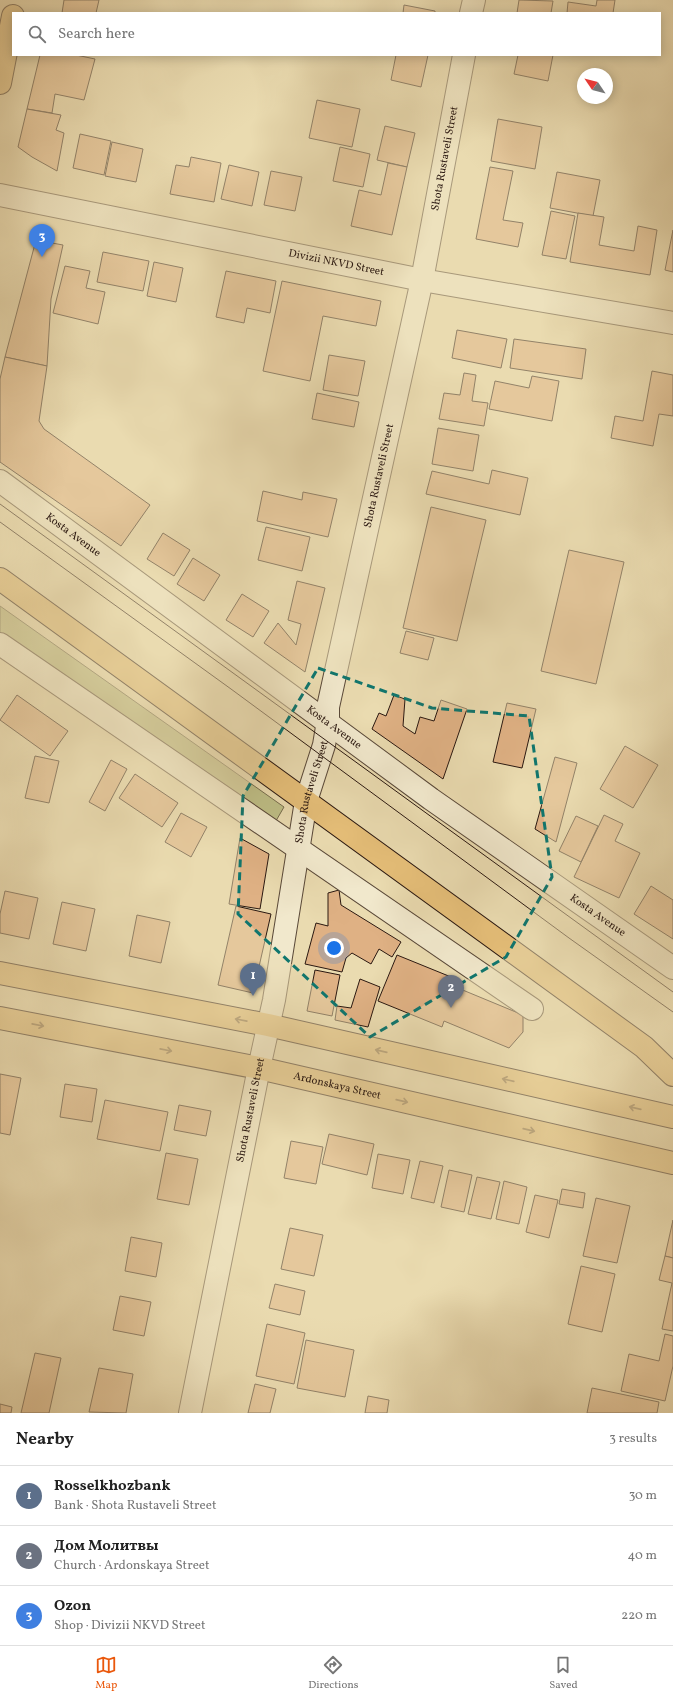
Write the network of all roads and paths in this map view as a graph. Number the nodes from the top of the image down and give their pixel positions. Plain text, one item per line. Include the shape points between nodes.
1 (16, 0) edge
2 (474, 0) edge
3 (14, 12) edge
4 (471, 12) edge
5 (12, 21) edge
6 (464, 56) edge
7 (0, 83) edge
8 (0, 195) edge
9 (422, 280) junction
10 (673, 324) edge
11 (0, 481) edge
12 (0, 579) edge
13 (0, 644) edge
14 (328, 722) junction
15 (306, 801) junction
16 (299, 849) junction
17 (673, 968) edge
18 (0, 973) edge
19 (532, 1009) dead end
20 (0, 1018) edge
21 (268, 1025) junction
22 (644, 1047) junction
23 (673, 1062) edge
24 (259, 1068) junction
25 (673, 1074) edge
26 (673, 1117) edge
27 (673, 1163) edge
28 (190, 1413) edge

1 - 3 main road
2 - 4 street
5 - 7 main road
6 - 9 street, Shota Rustaveli Street
8 - 9 street, Divizii NKVD Street
9 - 10 street, Divizii NKVD Street
9 - 14 street, Shota Rustaveli Street via 328,707
11 - 14 street, Kosta Avenue
12 - 15 main road
13 - 16 street
14 - 15 street, Shota Rustaveli Street via 324,745
14 - 17 street, Kosta Avenue via 431,799
15 - 16 street, Shota Rustaveli Street
15 - 22 main road
16 - 19 street
16 - 21 street, Shota Rustaveli Street
21 -> 18 main road
20 -> 24 main road, Ardonskaya Street
21 - 24 street, Shota Rustaveli Street
26 -> 21 main road
22 - 23 main road
22 - 25 main road
24 -> 27 main road, Ardonskaya Street
24 - 28 street, Shota Rustaveli Street

